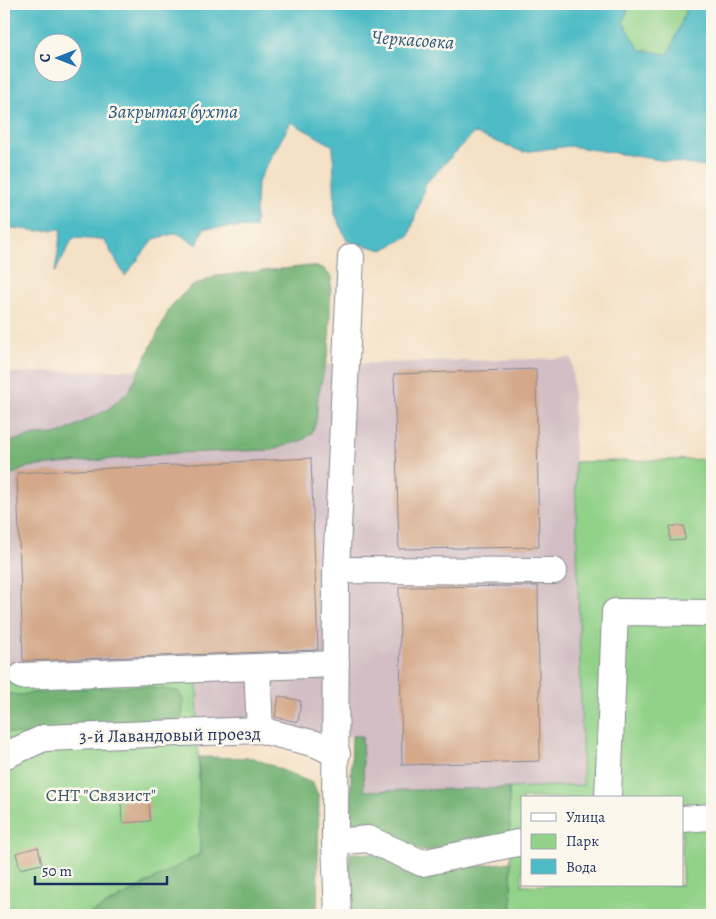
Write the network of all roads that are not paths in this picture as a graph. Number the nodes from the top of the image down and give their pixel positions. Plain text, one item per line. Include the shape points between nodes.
1 (351, 257) dead end
2 (336, 570) junction
3 (554, 571) dead end
4 (712, 613) edge
5 (336, 664) junction
6 (257, 667) junction
7 (22, 676) dead end
8 (260, 730) junction
9 (337, 754) junction
10 (4, 756) edge
11 (608, 796) edge
12 (712, 817) edge
13 (684, 819) edge
14 (335, 842) junction
15 (521, 842) edge
16 (338, 915) edge

1 - 2 street
2 - 3 street
2 - 5 street
4 - 11 street via 615,612
5 - 6 street
5 - 9 street
6 - 7 street
6 - 8 street
8 - 9 street, 3-й Лавандовый проезд via 316,744
8 - 10 street, 3-й Лавандовый проезд via 44,738
9 - 14 street
12 - 13 street
14 - 15 street via 368,839 422,863
14 - 16 street

